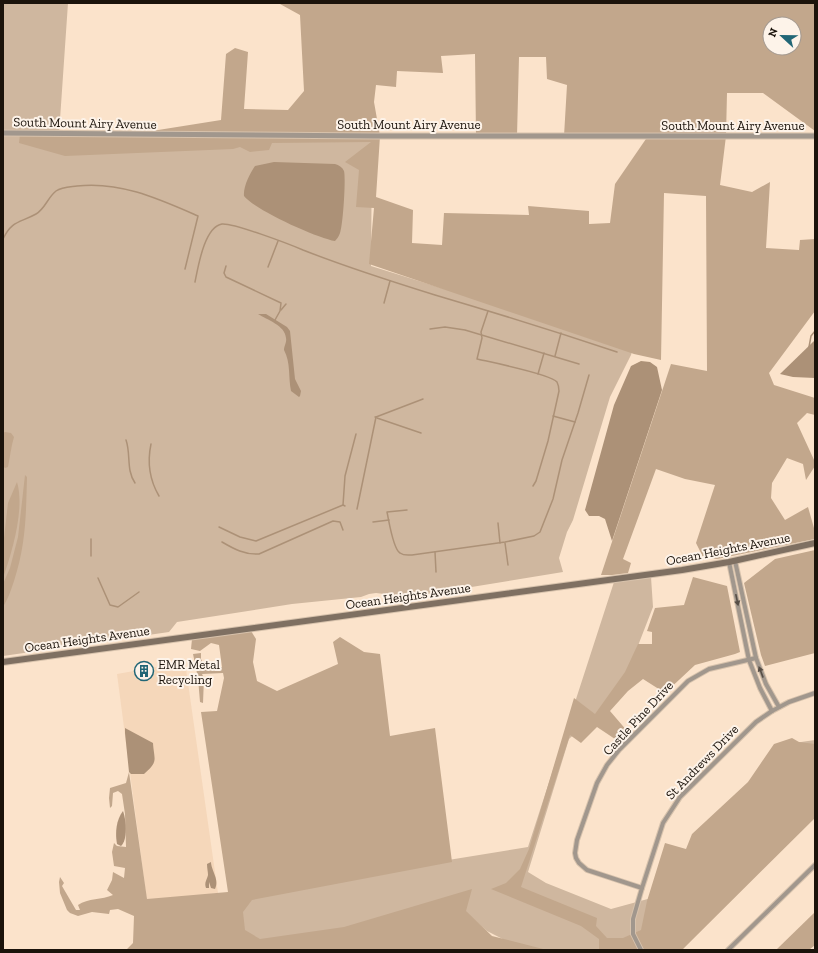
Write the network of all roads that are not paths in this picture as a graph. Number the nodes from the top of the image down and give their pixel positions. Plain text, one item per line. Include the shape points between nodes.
1 (3, 133) edge
2 (815, 136) edge
3 (815, 543) edge
4 (732, 561) junction
5 (756, 658) junction
6 (749, 660) junction
7 (3, 662) edge
8 (815, 693) edge
9 (779, 707) junction
10 (772, 710) junction
11 (815, 865) edge
12 (642, 888) junction
13 (640, 950) edge
14 (728, 950) edge

1 - 2 street, South Mount Airy Avenue
3 - 4 main road, Ocean Heights Avenue
4 - 5 street
4 -> 6 street
4 - 7 main road, Ocean Heights Avenue
5 - 6 street, Castle Pine Drive
9 -> 5 street
6 - 10 street
6 - 12 street, Castle Pine Drive via 709,669 688,681 619,750 601,775 577,840 576,858 587,870
8 - 9 street, St Andrews Drive
9 - 10 street, St Andrews Drive
10 - 12 street, St Andrews Drive via 736,740 680,796 663,823
11 - 14 street
12 - 13 street, St Andrews Drive via 632,928

